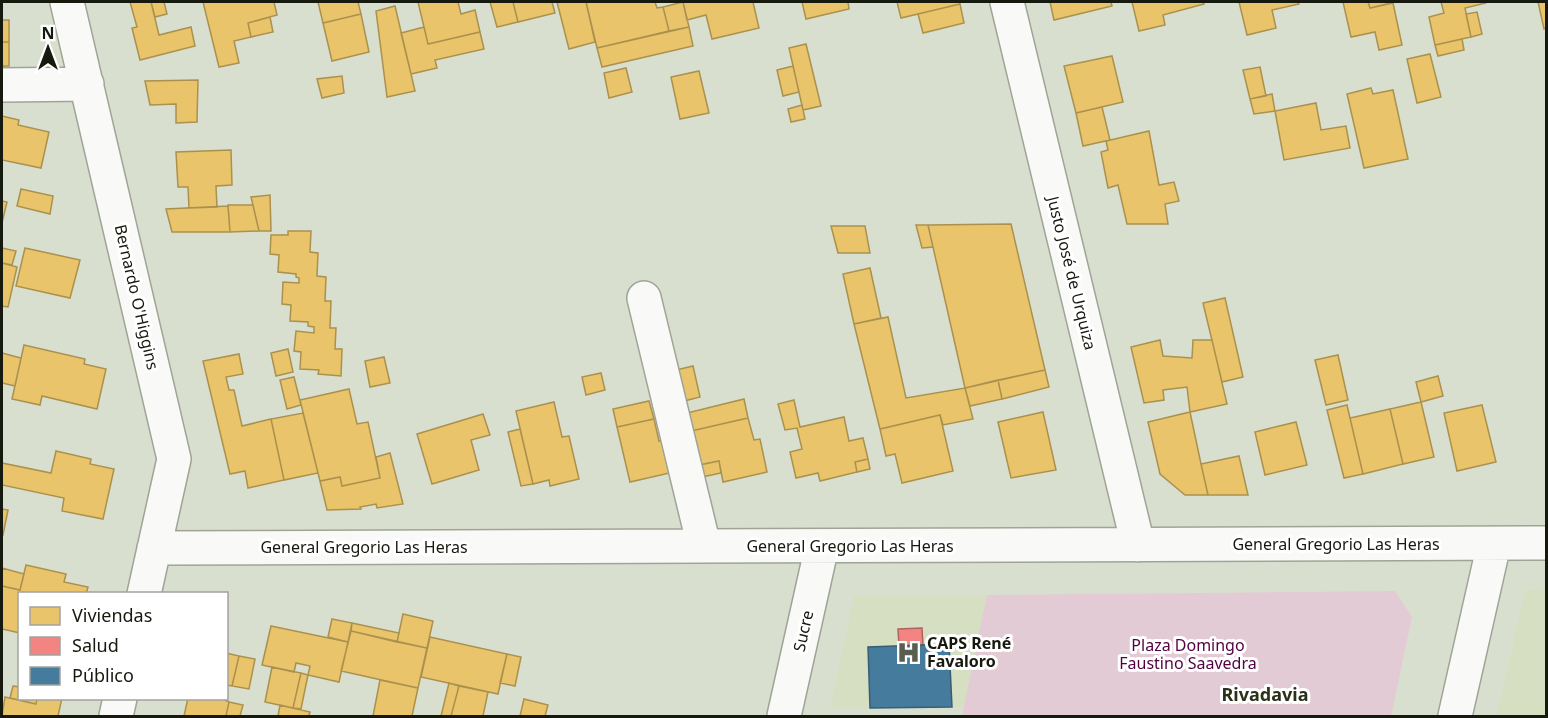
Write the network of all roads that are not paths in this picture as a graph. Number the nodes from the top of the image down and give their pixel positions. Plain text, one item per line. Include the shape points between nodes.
1 (67, 2) edge
2 (1007, 2) edge
3 (87, 84) junction
4 (2, 85) edge
5 (644, 298) dead end
6 (1546, 543) edge
7 (1494, 544) junction
8 (1138, 545) junction
9 (705, 546) junction
10 (822, 546) junction
11 (154, 548) junction
12 (144, 592) edge
13 (120, 700) edge
14 (116, 717) edge
15 (784, 717) edge
16 (1455, 717) edge

1 - 3 street, Bernardo O'Higgins
2 - 8 street, Justo José de Urquiza
3 - 4 street
3 - 11 street, Bernardo O'Higgins via 174,459
5 - 9 street
6 - 7 street, General Gregorio Las Heras
7 - 8 street, General Gregorio Las Heras
7 - 16 street
8 - 10 street, General Gregorio Las Heras
9 - 10 street, General Gregorio Las Heras
9 - 11 street, General Gregorio Las Heras
10 - 15 street, Sucre
11 - 12 street, Bernardo O'Higgins
13 - 14 street

